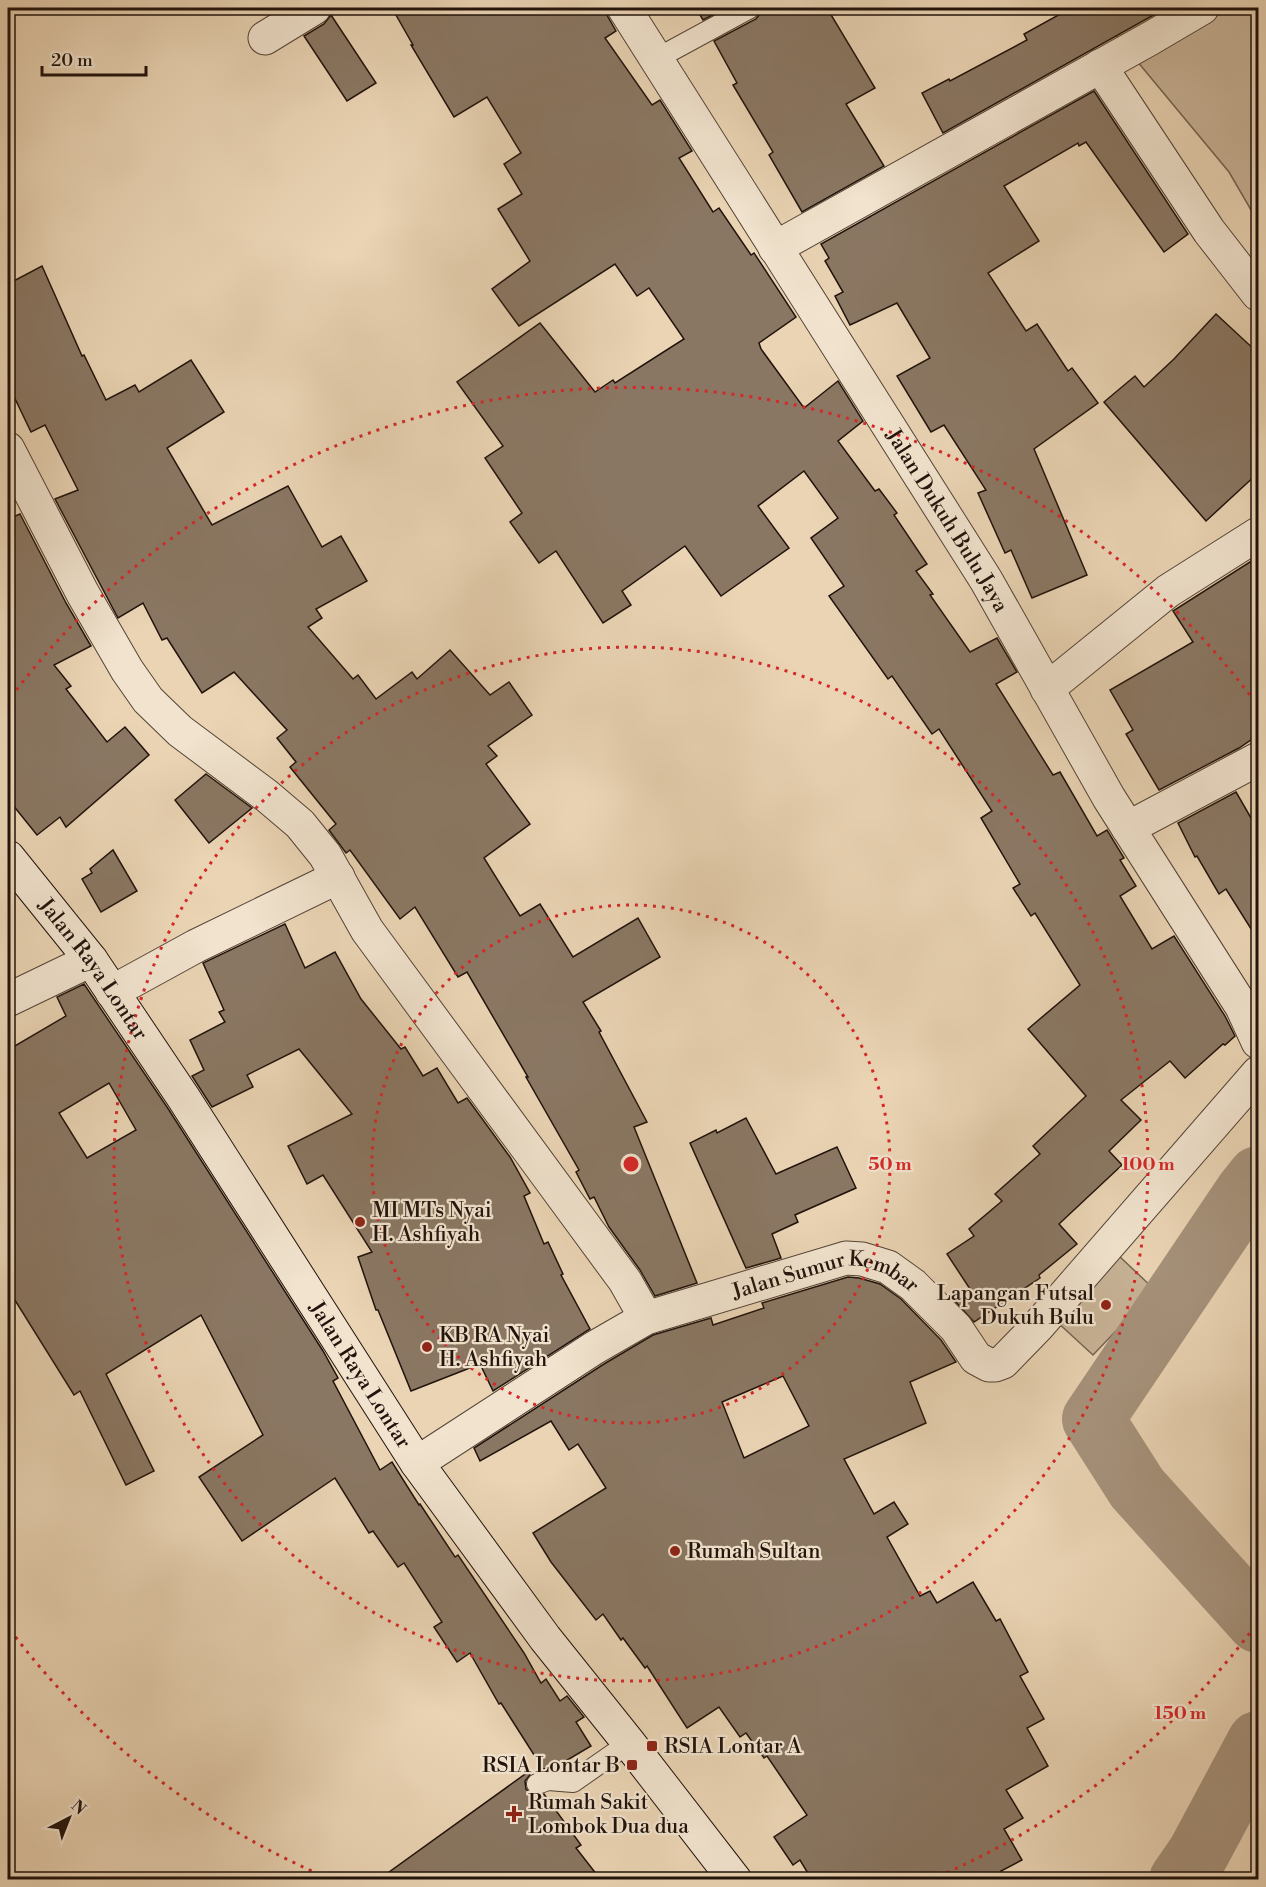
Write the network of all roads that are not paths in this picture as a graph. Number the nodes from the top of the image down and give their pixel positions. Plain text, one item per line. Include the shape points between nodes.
1 (314, 8) edge
2 (624, 8) edge
3 (750, 8) edge
4 (1202, 8) edge
5 (265, 38) dead end
6 (656, 59) junction
7 (1100, 66) junction
8 (775, 248) junction
9 (1258, 294) edge
10 (8, 449) edge
11 (1258, 534) edge
12 (1047, 689) junction
13 (1258, 759) edge
14 (1128, 828) junction
15 (8, 857) edge
16 (338, 877) junction
17 (91, 960) junction
18 (112, 992) junction
19 (8, 1000) edge
20 (1258, 1042) edge
21 (1258, 1072) edge
22 (646, 1318) junction
23 (417, 1463) junction
24 (629, 1743) junction
25 (537, 1784) dead end
26 (725, 1877) edge

1 - 5 street
2 - 6 street, Jalan Dukuh Bulu Jaya
3 - 6 lane
4 - 7 street
6 - 8 street, Jalan Dukuh Bulu Jaya
7 - 8 street
7 - 9 street via 1209,231
8 - 12 street, Jalan Dukuh Bulu Jaya via 986,580
10 - 16 street via 83,594 148,700 180,731 300,824 326,855
11 - 12 street via 1168,591
12 - 14 street, Jalan Dukuh Bulu Jaya
13 - 14 street
14 - 20 street, Jalan Dukuh Bulu Jaya via 1242,1006
15 - 17 street, Jalan Raya Lontar
16 - 18 street
16 - 22 street via 367,930 625,1281
17 - 18 street, Jalan Raya Lontar
17 - 19 street
18 - 23 street, Jalan Raya Lontar
21 - 22 street, Jalan Sumur Kembar via 1003,1362 989,1365 976,1358 956,1328 913,1285 888,1267 862,1259 846,1258
22 - 23 street, Jalan Sumur Kembar
23 - 24 street, Jalan Raya Lontar via 545,1638
24 - 25 lane via 573,1782 548,1780
24 - 26 street, Jalan Raya Lontar

